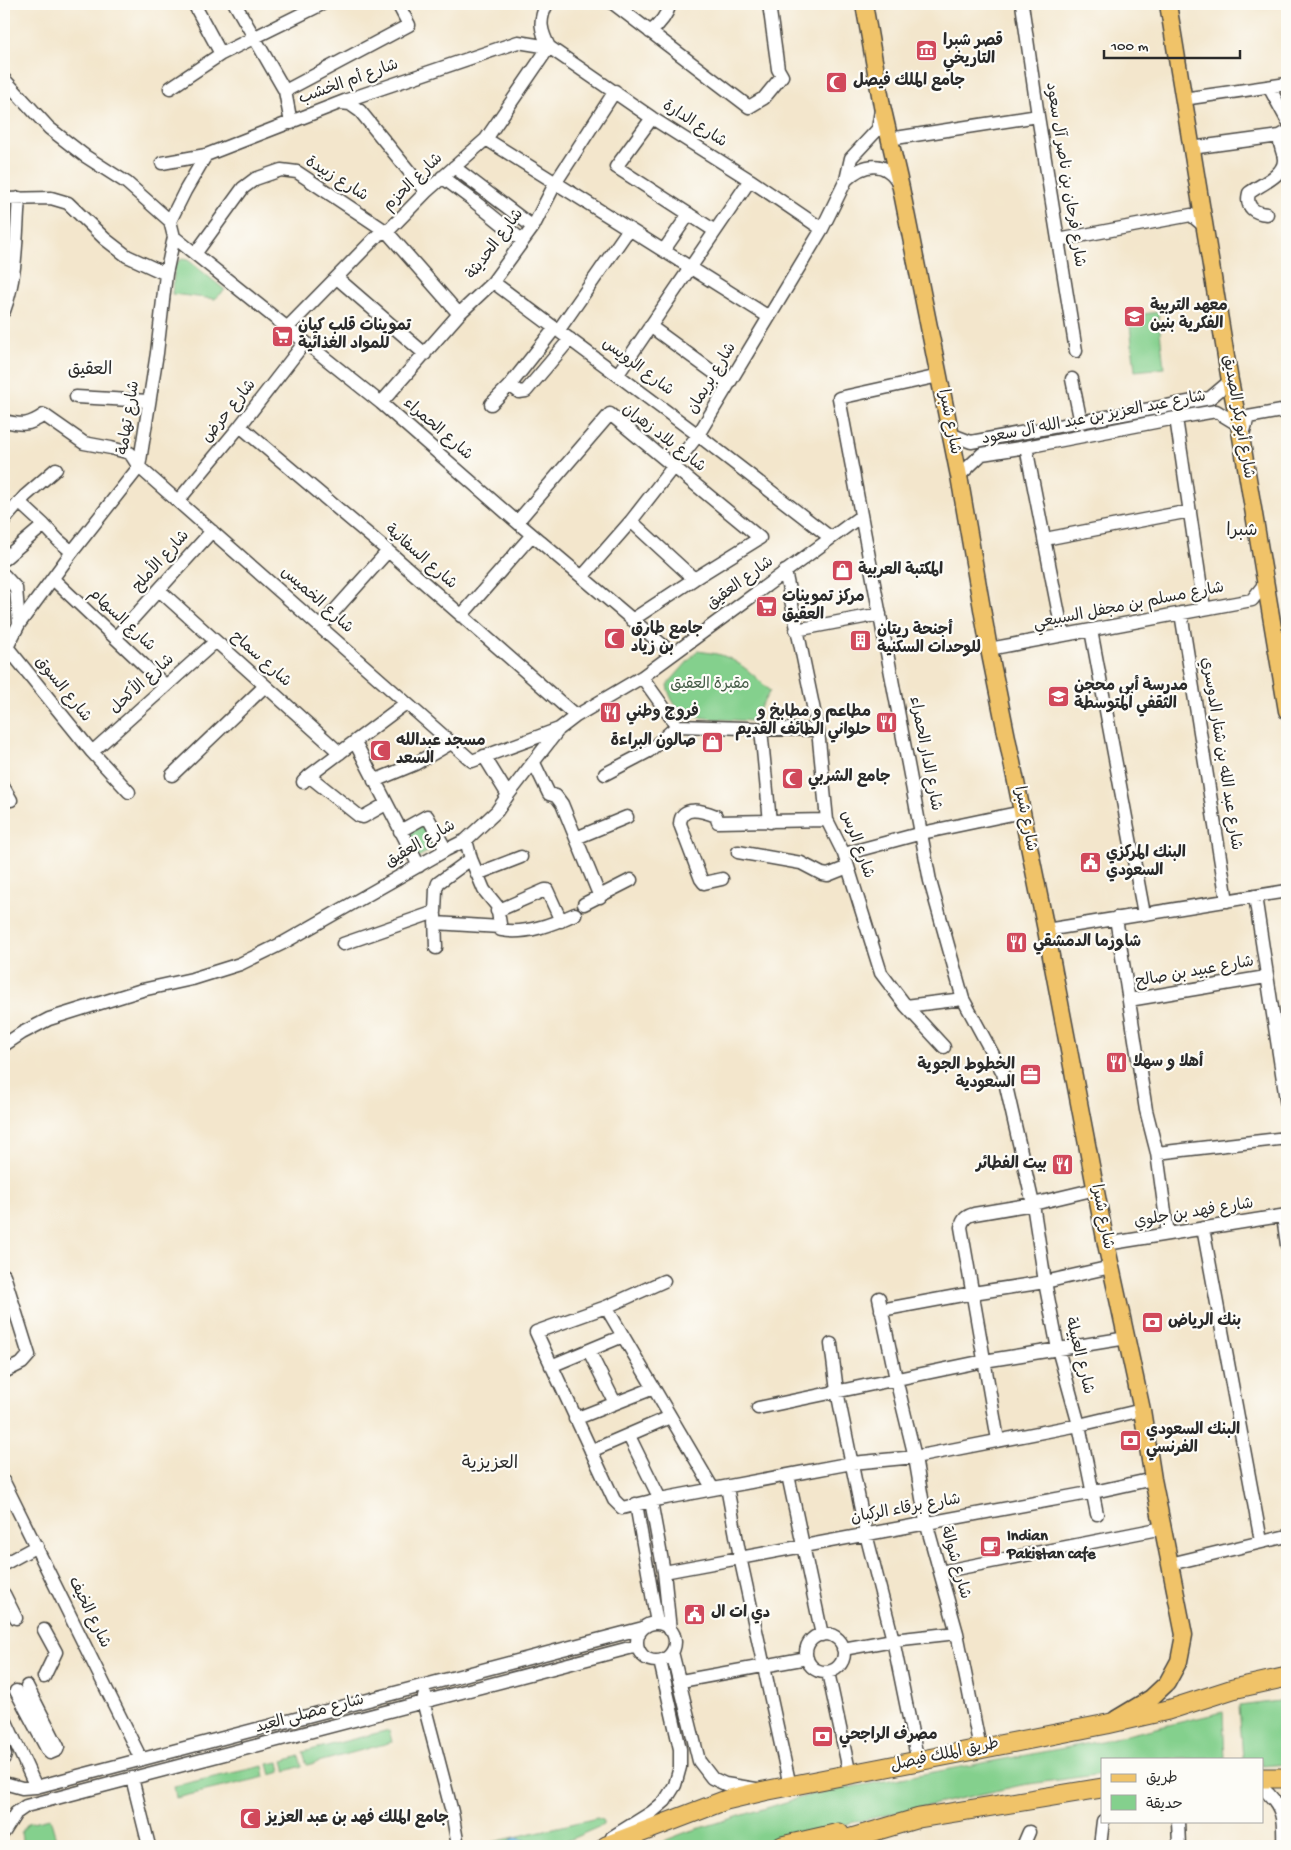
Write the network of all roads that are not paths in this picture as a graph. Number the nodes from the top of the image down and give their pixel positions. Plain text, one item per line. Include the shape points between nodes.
1 (194, 4) edge
2 (235, 4) edge
3 (322, 4) edge
4 (398, 4) edge
5 (547, 4) edge
6 (614, 4) edge
7 (670, 4) edge
8 (769, 4) edge
9 (864, 4) edge
10 (1022, 4) edge
11 (1168, 4) edge
12 (650, 32) junction
13 (256, 37) junction
14 (549, 47) junction
15 (221, 54) junction
16 (4, 78) edge
17 (1287, 84) edge
18 (1268, 87) junction
19 (170, 88) dead end
20 (286, 91) junction
21 (615, 91) junction
22 (1183, 99) junction
23 (340, 103) junction
24 (882, 106) junction
25 (1038, 116) junction
26 (652, 118) junction
27 (1287, 120) edge
28 (291, 123) junction
29 (1284, 134) edge
30 (889, 138) junction
31 (486, 139) junction
32 (1191, 148) junction
33 (206, 155) junction
34 (162, 163) dead end
35 (454, 167) junction
36 (442, 177) junction
37 (750, 180) junction
38 (846, 180) junction
39 (556, 182) junction
40 (901, 188) junction
41 (426, 192) junction
42 (19, 198) junction
43 (4, 199) edge
44 (689, 214) junction
45 (1267, 214) dead end
46 (170, 222) junction
47 (1204, 226) junction
48 (533, 227) junction
49 (630, 229) junction
50 (822, 229) junction
51 (715, 231) junction
52 (387, 232) junction
53 (174, 237) junction
54 (1058, 240) junction
55 (523, 241) junction
56 (664, 250) junction
57 (195, 254) junction
58 (691, 266) junction
59 (166, 274) junction
60 (337, 278) junction
61 (493, 282) junction
62 (4, 311) edge
63 (459, 314) junction
64 (769, 317) junction
65 (650, 326) junction
66 (286, 328) junction
67 (557, 330) junction
68 (570, 339) junction
69 (306, 342) junction
70 (1076, 351) dead end
71 (426, 354) junction
72 (618, 374) junction
73 (939, 376) junction
74 (1072, 379) dead end
75 (1230, 380) junction
76 (728, 383) junction
77 (510, 385) junction
78 (76, 397) dead end
79 (149, 401) junction
80 (381, 403) junction
81 (492, 404) dead end
82 (1287, 410) edge
83 (1176, 418) junction
84 (4, 421) edge
85 (1081, 423) junction
86 (240, 426) junction
87 (1240, 433) junction
88 (950, 434) junction
89 (698, 435) junction
90 (1026, 447) junction
91 (139, 466) junction
92 (674, 467) junction
93 (56, 469) dead end
94 (959, 476) junction
95 (178, 501) junction
96 (19, 502) junction
97 (1190, 511) junction
98 (861, 516) junction
99 (4, 520) edge
100 (631, 521) junction
101 (517, 522) junction
102 (44, 525) junction
103 (212, 531) junction
104 (532, 535) junction
105 (831, 538) junction
106 (1045, 539) junction
107 (388, 551) junction
108 (72, 552) junction
109 (4, 559) edge
110 (785, 571) junction
111 (4, 575) edge
112 (582, 577) junction
113 (53, 579) junction
114 (694, 579) junction
115 (1266, 582) junction
116 (159, 590) junction
117 (1204, 608) junction
118 (1182, 613) junction
119 (880, 614) junction
120 (461, 616) junction
121 (632, 620) junction
122 (19, 624) junction
123 (320, 627) junction
124 (796, 630) junction
125 (1091, 630) junction
126 (1063, 635) junction
127 (116, 637) junction
128 (215, 642) junction
129 (5, 650) edge
130 (989, 650) junction
131 (673, 654) junction
132 (642, 677) junction
133 (166, 686) junction
134 (265, 686) junction
135 (406, 703) junction
136 (1287, 712) edge
137 (576, 716) junction
138 (677, 726) junction
139 (559, 729) junction
140 (761, 729) junction
141 (818, 730) junction
142 (355, 742) junction
143 (451, 743) junction
144 (92, 752) junction
145 (340, 753) junction
146 (478, 758) junction
147 (534, 763) junction
148 (605, 774) dead end
149 (172, 775) dead end
150 (374, 780) junction
151 (4, 788) edge
152 (129, 792) dead end
153 (508, 795) junction
154 (11, 800) dead end
155 (386, 804) junction
156 (1022, 812) junction
157 (627, 817) dead end
158 (828, 820) junction
159 (770, 822) junction
160 (400, 831) junction
161 (922, 833) junction
162 (576, 838) junction
163 (466, 840) junction
164 (446, 850) junction
165 (738, 852) dead end
166 (521, 857) dead end
167 (471, 859) junction
168 (846, 861) junction
169 (419, 866) junction
170 (477, 874) junction
171 (722, 879) dead end
172 (631, 880) dead end
173 (1287, 891) edge
174 (1255, 896) junction
175 (600, 897) junction
176 (1227, 901) junction
177 (584, 904) dead end
178 (497, 911) junction
179 (575, 914) dead end
180 (1144, 914) junction
181 (435, 917) junction
182 (1116, 918) junction
183 (561, 921) junction
184 (500, 927) junction
185 (1046, 930) junction
186 (343, 944) dead end
187 (436, 948) dead end
188 (1266, 977) junction
189 (963, 998) junction
190 (1129, 1000) junction
191 (906, 1006) junction
192 (4, 1045) edge
193 (944, 1047) dead end
194 (1287, 1106) edge
195 (1287, 1138) edge
196 (1157, 1153) junction
197 (1096, 1189) junction
198 (1033, 1204) junction
199 (1285, 1216) edge
200 (1202, 1228) junction
201 (1168, 1234) junction
202 (1106, 1244) junction
203 (1287, 1245) edge
204 (1111, 1267) junction
205 (4, 1275) edge
206 (664, 1281) dead end
207 (1045, 1282) junction
208 (973, 1293) junction
209 (606, 1307) junction
210 (623, 1336) junction
211 (1126, 1338) junction
212 (831, 1344) dead end
213 (589, 1350) junction
214 (1058, 1350) junction
215 (984, 1361) junction
216 (551, 1366) junction
217 (4, 1372) edge
218 (896, 1379) junction
219 (654, 1388) junction
220 (838, 1391) junction
221 (615, 1403) junction
222 (758, 1408) dead end
223 (1142, 1410) junction
224 (670, 1417) junction
225 (575, 1419) junction
226 (1079, 1425) junction
227 (630, 1436) junction
228 (998, 1440) junction
229 (591, 1451) junction
230 (915, 1457) junction
231 (852, 1463) junction
232 (788, 1475) junction
233 (1153, 1479) junction
234 (4, 1482) edge
235 (727, 1487) junction
236 (713, 1489) junction
237 (1094, 1492) junction
238 (655, 1500) junction
239 (636, 1504) junction
240 (1097, 1514) dead end
241 (926, 1522) junction
242 (1163, 1528) junction
243 (866, 1534) junction
244 (1287, 1536) edge
245 (1261, 1541) junction
246 (37, 1546) junction
247 (802, 1546) junction
248 (740, 1557) junction
249 (4, 1564) edge
250 (1170, 1564) junction
251 (664, 1572) junction
252 (940, 1572) junction
253 (4, 1594) edge
254 (16, 1618) dead end
255 (657, 1624) junction
256 (643, 1628) junction
257 (44, 1630) dead end
258 (670, 1630) junction
259 (957, 1633) junction
260 (822, 1634) junction
261 (893, 1640) junction
262 (637, 1646) junction
263 (843, 1649) junction
264 (672, 1652) junction
265 (806, 1658) junction
266 (660, 1661) junction
267 (765, 1664) junction
268 (828, 1672) junction
269 (44, 1677) dead end
270 (1287, 1678) edge
271 (680, 1681) junction
272 (427, 1685) junction
273 (1236, 1688) junction
274 (1287, 1689) edge
275 (423, 1701) junction
276 (4, 1717) edge
277 (1107, 1724) junction
278 (980, 1748) junction
279 (4, 1752) edge
280 (4, 1758) edge
281 (141, 1760) junction
282 (918, 1762) junction
283 (1287, 1769) edge
284 (1264, 1773) edge
285 (850, 1775) junction
286 (132, 1778) junction
287 (1264, 1778) edge
288 (1287, 1778) edge
289 (54, 1782) junction
290 (4, 1783) edge
291 (790, 1786) junction
292 (36, 1787) junction
293 (1101, 1788) edge
294 (1264, 1790) edge
295 (764, 1791) junction
296 (56, 1798) junction
297 (726, 1800) junction
298 (919, 1818) junction
299 (1103, 1822) edge
300 (1178, 1822) edge
301 (4, 1832) edge
302 (1029, 1832) dead end
303 (833, 1845) edge
304 (149, 1846) edge
305 (458, 1846) edge
306 (598, 1846) edge
307 (606, 1846) edge
308 (648, 1846) edge
309 (782, 1846) edge
310 (1023, 1846) edge
311 (1100, 1846) edge
312 (1178, 1846) edge
313 (1283, 1846) edge

1 - 15 street
2 - 13 street
3 - 13 street
4 - 20 street via 409,25
5 - 14 street via 542,14 542,32
6 - 12 street
7 - 12 street
8 - 12 street via 778,69 782,76 764,98 749,107
9 - 24 main road, شارع شبرا
10 - 25 street, شارع فرحان بن ناصر آل سعود
11 - 22 main road, شارع أبو بكر الصديق
13 - 15 street
13 - 20 street
14 - 21 street, شارع الدارة
14 - 23 street, شارع أم الخشب via 518,42
14 - 31 street, شارع الحزم
15 - 19 street
16 - 46 street via 49,128 127,183
17 - 18 street
18 - 22 street
18 - 27 street
20 - 28 street
21 - 26 street, شارع الدارة
21 - 39 street, شارع الحديثة
22 - 32 main road, شارع أبو بكر الصديق
23 - 28 street, شارع أم الخشب
23 - 41 street via 350,104 360,111
24 - 30 main road, شارع شبرا
24 - 38 street, شارع بريمان via 878,129 851,158
25 - 30 street
25 - 54 street, شارع فرحان بن ناصر آل سعود
26 - 37 street, شارع الدارة
26 - 44 street via 616,167
28 - 33 street, شارع أم الخشب
29 - 32 street
29 - 45 street via 1279,142 1284,161 1281,168 1249,193 1253,210
30 - 40 main road, شارع شبرا
31 - 35 street, شارع الحزم
31 - 39 street
32 - 47 main road, شارع أبو بكر الصديق
33 - 34 street, شارع أم الخشب
33 - 46 street
35 - 36 street, شارع الحزم
35 - 48 street
36 - 41 street, شارع الحزم
36 - 55 street
37 - 50 street, شارع الدارة
37 - 51 street
38 - 40 street via 856,170 870,165 884,168 895,176
38 - 50 street, شارع بريمان
39 - 48 street, شارع الحديثة
39 - 49 street
40 - 73 main road, شارع شبرا
41 - 52 street, شارع الحزم
42 - 43 street
42 - 59 street via 51,198 68,203 104,239 127,256
42 - 62 street via 13,278
44 - 51 street
44 - 56 street
46 - 53 street, شارع تهامة
47 - 54 street via 1191,215
47 - 75 main road, شارع أبو بكر الصديق
48 - 55 street, شارع الحديثة
49 - 56 street
49 - 67 street
50 - 64 street, شارع بريمان
51 - 58 street
52 - 57 street, شارع زبيدة via 297,172 281,170 255,179 243,188
52 - 60 street, شارع الحزم via 379,234
52 - 63 street, شارع زبيدة
53 - 57 street, شارع الحمراء
53 - 59 street, شارع تهامة
54 - 70 street, شارع فرحان بن ناصر آل سعود
55 - 61 street, شارع الحديثة
56 - 58 street
57 - 66 street, شارع الحمراء
58 - 64 street
58 - 65 street
59 - 79 street, شارع تهامة
60 - 66 street, شارع الحزم
60 - 71 street
61 - 63 street, شارع الحديثة
61 - 67 street, شارع الرويس
63 - 71 street, شارع الحديثة
64 - 76 street, شارع بريمان
65 - 72 street
65 - 76 street
66 - 69 street, شارع الحمراء
67 - 68 street, شارع الرويس
67 - 77 street
68 - 72 street, شارع الرويس
68 - 77 street via 526,390 520,392
69 - 80 street, شارع الحمراء
69 - 86 street, شارع حرض
71 - 80 street, شارع الحديثة
72 - 89 street, شارع الرويس
73 - 88 main road, شارع شبرا
73 - 98 street, شارع الدار الحمراء via 839,398
74 - 85 street
75 - 85 street, شارع عبد العزيز بن عبد الله آل سعود via 1210,398
75 - 87 main road, شارع أبو بكر الصديق
76 - 89 street, شارع بريمان
77 - 81 street
78 - 79 street
79 - 91 street, شارع تهامة
80 - 101 street, شارع الحمراء
82 - 87 street via 1248,416
83 - 87 street, شارع عبد العزيز بن عبد الله آل سعود via 1216,411
83 - 90 street, شارع عبد العزيز بن عبد الله آل سعود
83 - 97 street
84 - 91 street, شارع الخميس via 32,423 44,416 84,443 130,453
85 - 88 street, شارع عبد العزيز بن عبد الله آل سعود via 971,442
86 - 95 street, شارع حرض
86 - 107 street, شارع السفانية
87 - 115 main road, شارع أبو بكر الصديق
88 - 94 main road, شارع شبرا
89 - 92 street, شارع بريمان
89 - 105 street, شارع الرويس
90 - 94 street, شارع عبد العزيز بن عبد الله آل سعود via 982,454
90 - 106 street
91 - 95 street, شارع الخميس
91 - 108 street, شارع تهامة
92 - 100 street, شارع بريمان
92 - 101 street, شارع بلاد زهران via 610,414
92 - 114 street, شارع بلاد زهران via 760,538
93 - 96 street
94 - 130 main road, شارع شبرا
95 - 103 street, شارع الخميس
96 - 99 street
96 - 102 street
97 - 106 street
97 - 117 street
98 - 105 street, شارع العقيق
98 - 119 street, شارع الدار الحمراء
100 - 112 street, شارع بريمان
100 - 114 street
101 - 104 street, شارع الحمراء
102 - 108 street
102 - 109 street
103 - 116 street, شارع الأملح
103 - 123 street, شارع الخميس
104 - 112 street, شارع الحمراء
104 - 120 street
105 - 110 street, شارع العقيق
106 - 126 street
107 - 120 street, شارع السفانية
107 - 123 street
108 - 113 street, شارع تهامة
110 - 124 street, شارع الرس
110 - 131 street, شارع العقيق
111 - 122 street via 16,588
112 - 121 street, شارع الحمراء
113 - 122 street, شارع تهامة
113 - 127 street, شارع السهام
114 - 121 street
115 - 117 street, شارع مسلم بن مجفل السبيعي via 1252,600
115 - 136 main road, شارع أبو بكر الصديق
116 - 127 street, شارع الأملح
116 - 128 street, شارع سماح
117 - 118 street, شارع مسلم بن مجفل السبيعي
118 - 125 street, شارع مسلم بن مجفل السبيعي
118 - 176 street, شارع عبد الله بن شتار الدوسري
119 - 124 street
119 - 161 street, شارع الدار الحمراء
120 - 137 street, شارع السفانية
121 - 131 street, شارع الحمراء
122 - 129 street, شارع تهامة
123 - 135 street, شارع الخميس
124 - 141 street, شارع الرس
125 - 126 street, شارع مسلم بن مجفل السبيعي
125 - 180 street
126 - 130 street, شارع مسلم بن مجفل السبيعي
127 - 133 street, شارع السهام
128 - 133 street, شارع الأكحل
128 - 134 street, شارع سماح
129 - 144 street, شارع السوق
130 - 156 main road, شارع شبرا
131 - 132 street, شارع العقيق
132 - 137 street, شارع العقيق
132 - 138 street
133 - 144 street, شارع الأكحل
134 - 145 street, شارع سماح
134 - 149 street
135 - 142 street
135 - 143 street, شارع الخميس
137 - 139 street, شارع العقيق
138 - 140 street
138 - 148 street via 648,751
139 - 146 street
139 - 147 street, شارع العقيق
140 - 141 street
140 - 159 street
141 - 158 street, شارع الرس
142 - 145 street
142 - 150 street
143 - 146 street, شارع الخميس
143 - 150 street via 415,764
144 - 152 street, شارع السوق
145 - 155 street via 306,779 359,816 363,817
146 - 153 street, شارع الخميس
147 - 153 street, شارع العقيق
147 - 162 street via 549,794 556,796 562,804
150 - 155 street
151 - 154 street
153 - 163 street, شارع العقيق via 497,811
155 - 160 street
156 - 161 street
156 - 185 main road, شارع شبرا
157 - 162 street
158 - 159 street
158 - 168 street, شارع الرس
159 - 171 street via 718,822 716,816 699,810 685,813 680,824 701,879 704,883
160 - 164 street via 426,816
160 - 169 street
161 - 168 street
161 - 189 street, شارع الدار الحمراء via 930,881
162 - 175 street
163 - 164 street, شارع العقيق
163 - 167 street
164 - 169 street, شارع العقيق
165 - 168 street via 801,863 822,874 828,874
166 - 170 street
167 - 170 street
167 - 181 street via 438,883
168 - 191 street, شارع الرس via 881,973
169 - 192 street, شارع العقيق via 284,943 240,964 142,990 49,1020
170 - 178 street
172 - 175 street
173 - 174 street
174 - 176 street
174 - 188 street
175 - 177 street
176 - 180 street
178 - 183 street via 545,890 549,892
178 - 184 street
179 - 183 street
180 - 182 street
181 - 184 street
181 - 186 street
181 - 187 street
182 - 185 street
182 - 190 street
183 - 184 street via 530,930 503,931
185 - 197 main road, شارع شبرا
188 - 190 street, شارع عبيد بن صالح
188 - 194 street
189 - 191 street
189 - 198 street, شارع الدار الحمراء via 1004,1073
190 - 196 street via 1146,1110
191 - 193 street, شارع الرس
195 - 196 street
196 - 201 street
197 - 198 street
197 - 202 main road, شارع شبرا
198 - 207 street, شارع العبيلة
198 - 208 street via 974,1214 963,1220 961,1226
199 - 200 street, شارع فهد بن جلوي
199 - 203 street
200 - 201 street, شارع فهد بن جلوي
200 - 245 street
201 - 202 street, شارع فهد بن جلوي
202 - 204 main road, شارع شبرا
204 - 207 street
204 - 211 main road, شارع شبرا
205 - 217 street via 28,1355 22,1364
206 - 209 street
207 - 208 street
207 - 214 street, شارع العبيلة
208 - 215 street
208 - 218 street, شارع شوالة via 880,1304
209 - 210 street
209 - 216 street via 536,1332
210 - 213 street
210 - 219 street
211 - 214 street
211 - 223 main road, شارع شبرا
212 - 220 street
213 - 216 street
213 - 221 street
214 - 215 street
214 - 226 street, شارع العبيلة
215 - 218 street
215 - 228 street
216 - 225 street
218 - 220 street
218 - 230 street, شارع شوالة
219 - 221 street
219 - 224 street
220 - 222 street
220 - 231 street
221 - 225 street
223 - 226 street
223 - 233 main road, شارع شبرا
224 - 227 street
224 - 236 street
225 - 229 street
226 - 228 street
226 - 237 street, شارع العبيلة
227 - 229 street
227 - 238 street
228 - 230 street
229 - 239 street via 619,1506
230 - 231 street
230 - 241 street, شارع شوالة
231 - 232 street
231 - 243 street
232 - 235 street
232 - 247 street
233 - 237 street, شارع برقاء الركبان
233 - 242 main road, شارع شبرا
234 - 246 street, شارع الخيف
235 - 236 street
235 - 248 street
236 - 238 street
237 - 240 street, شارع العبيلة
237 - 241 street, شارع برقاء الركبان
238 - 239 street
238 - 251 street
239 - 255 street
241 - 243 street, شارع برقاء الركبان
241 - 252 street, شارع شوالة
242 - 250 main road, شارع شبرا
242 - 252 street
243 - 247 street, شارع برقاء الركبان
243 - 261 street
244 - 245 street
245 - 250 street
246 - 249 street
246 - 281 street, شارع الخيف
247 - 248 street, شارع برقاء الركبان
247 - 260 street
248 - 251 street, شارع برقاء الركبان
248 - 267 street
250 - 277 main road, شارع شبرا via 1184,1635 1179,1662 1167,1683 1151,1698
251 - 258 street
252 - 259 street, شارع شوالة
253 - 254 street
255 - 256 street
255 - 258 street
256 - 262 street
256 - 272 street, شارع مصلى العيد
257 - 269 street via 56,1652
258 - 264 street via 675,1641
259 - 261 street
259 - 278 street, شارع شوالة
260 - 263 street via 834,1636
260 - 265 street via 811,1640
261 - 263 street
261 - 282 street
262 - 266 street via 648,1660
262 - 275 street, شارع مصلى العيد
263 - 268 street via 838,1667
264 - 266 street
264 - 271 street
265 - 267 street
265 - 268 street via 812,1667
266 - 306 street via 680,1748 680,1767 675,1785 665,1801 652,1812
267 - 271 street
267 - 291 street
268 - 285 street
270 - 273 highway, طريق الملك فيصل
271 - 295 street via 696,1752 705,1771 725,1784
272 - 275 street
272 - 281 street, شارع مصلى العيد
273 - 274 highway via 1248,1692
273 - 277 highway, طريق الملك فيصل via 1168,1710
275 - 286 street, شارع مصلى العيد
275 - 305 street
276 - 292 street
277 - 278 highway, طريق الملك فيصل
278 - 282 highway, طريق الملك فيصل
279 - 280 street
281 - 289 street, شارع مصلى العيد
282 - 285 highway, طريق الملك فيصل
283 - 284 main road
285 - 291 highway, طريق الملك فيصل
286 - 296 street, شارع مصلى العيد
286 - 304 street
287 - 288 highway
289 - 292 street, شارع مصلى العيد
289 - 296 street via 47,1786 44,1794 48,1798
290 - 292 street, شارع مصلى العيد via 22,1788
291 - 295 highway, طريق الملك فيصل
293 - 298 highway
294 - 313 street via 1284,1820
295 - 297 highway, طريق الملك فيصل
296 - 301 street, شارع مصلى العيد via 26,1806 16,1813
297 - 307 highway, طريق الملك فيصل
297 - 308 highway via 654,1839
298 - 303 highway
298 - 309 highway
299 - 311 street
300 - 312 street
302 - 310 street

